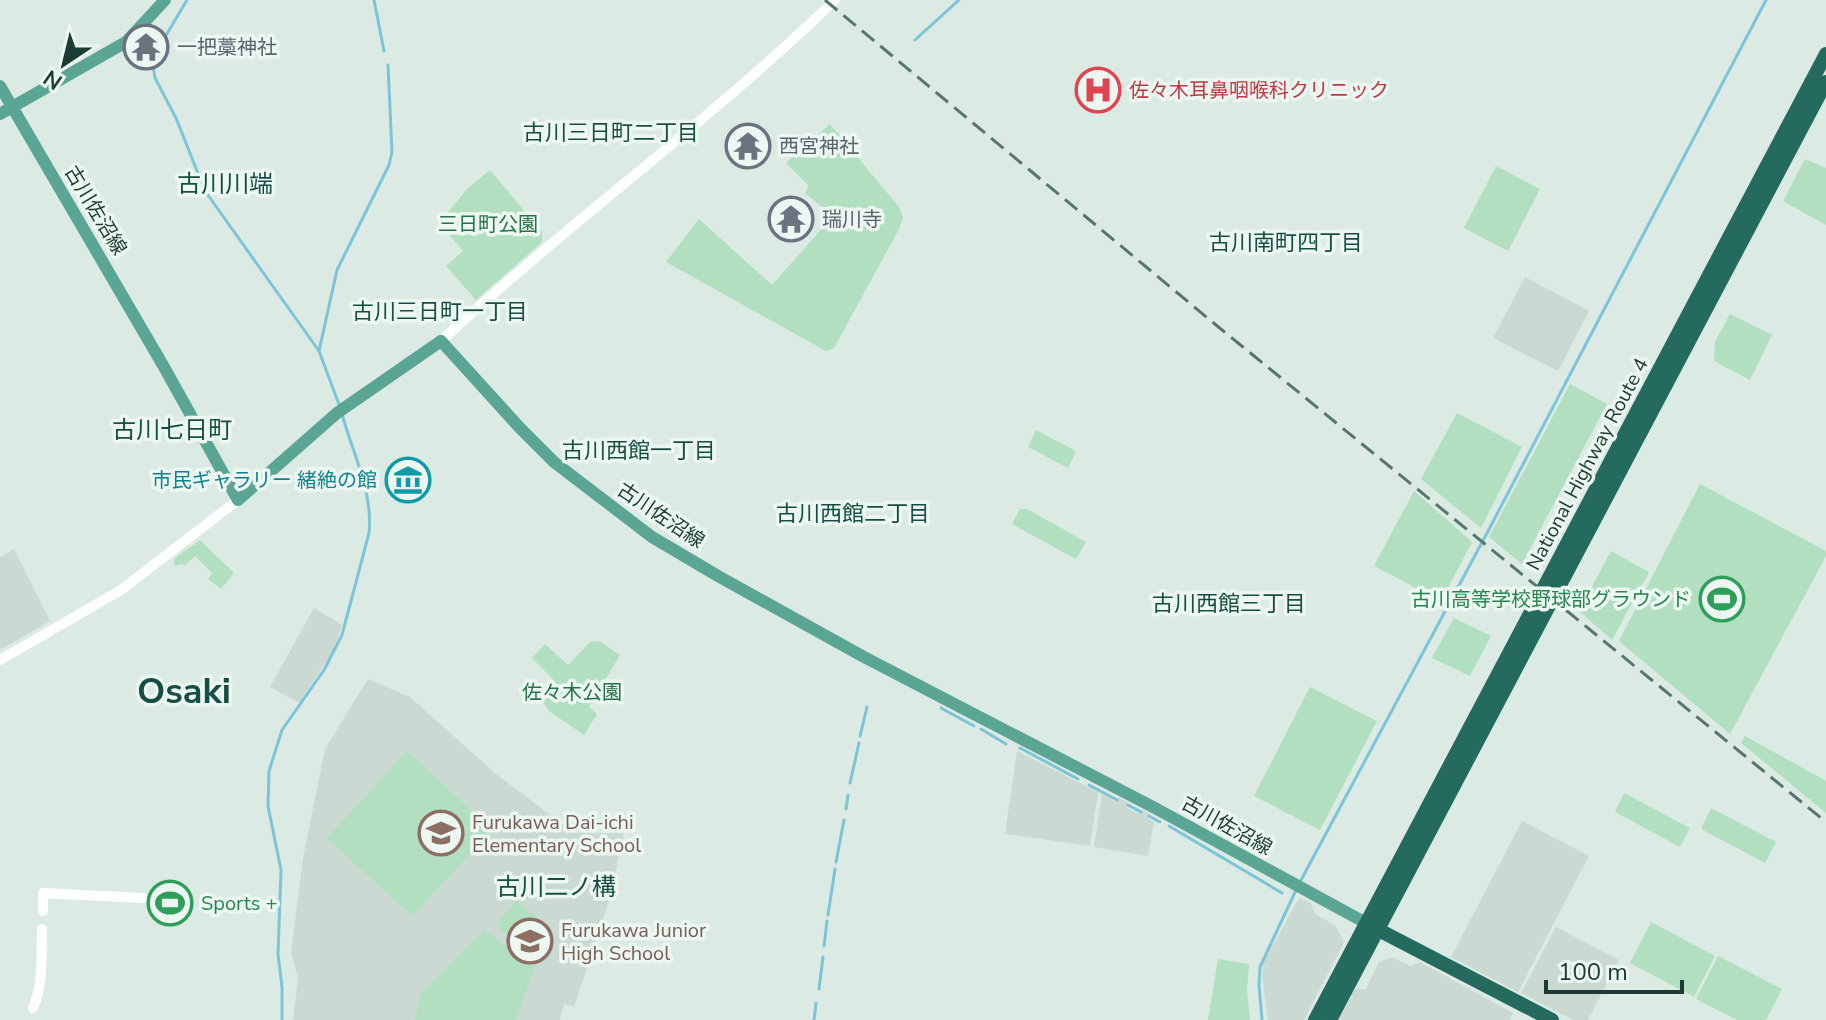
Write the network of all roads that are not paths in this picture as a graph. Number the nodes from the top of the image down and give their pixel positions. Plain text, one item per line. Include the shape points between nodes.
1 (165, 0) edge
2 (835, 0) edge
3 (1826, 54) edge
4 (1826, 82) edge
5 (0, 86) edge
6 (6, 111) edge
7 (441, 341) junction
8 (238, 500) junction
9 (1554, 583) junction
10 (0, 660) edge
11 (143, 898) dead end
12 (43, 911) dead end
13 (1372, 926) junction
14 (42, 929) dead end
15 (33, 1008) dead end
16 (1315, 1020) edge
17 (1330, 1020) edge
18 (1552, 1020) edge

1 - 6 main road via 126,42
2 - 7 street
3 - 9 highway, National Highway Route 4
4 - 9 highway, National Highway Route 4
5 - 6 main road, 古川佐沼線
6 - 8 main road, 古川佐沼線 via 164,367
7 - 8 main road via 341,410
7 - 13 main road, 古川佐沼線 via 554,462 652,537 864,657
8 - 10 street via 121,590
9 - 13 highway, National Highway Route 4
11 - 12 street via 43,893
13 - 16 highway, National Highway Route 4
13 - 17 highway, National Highway Route 4
13 - 18 highway
14 - 15 street via 41,980

